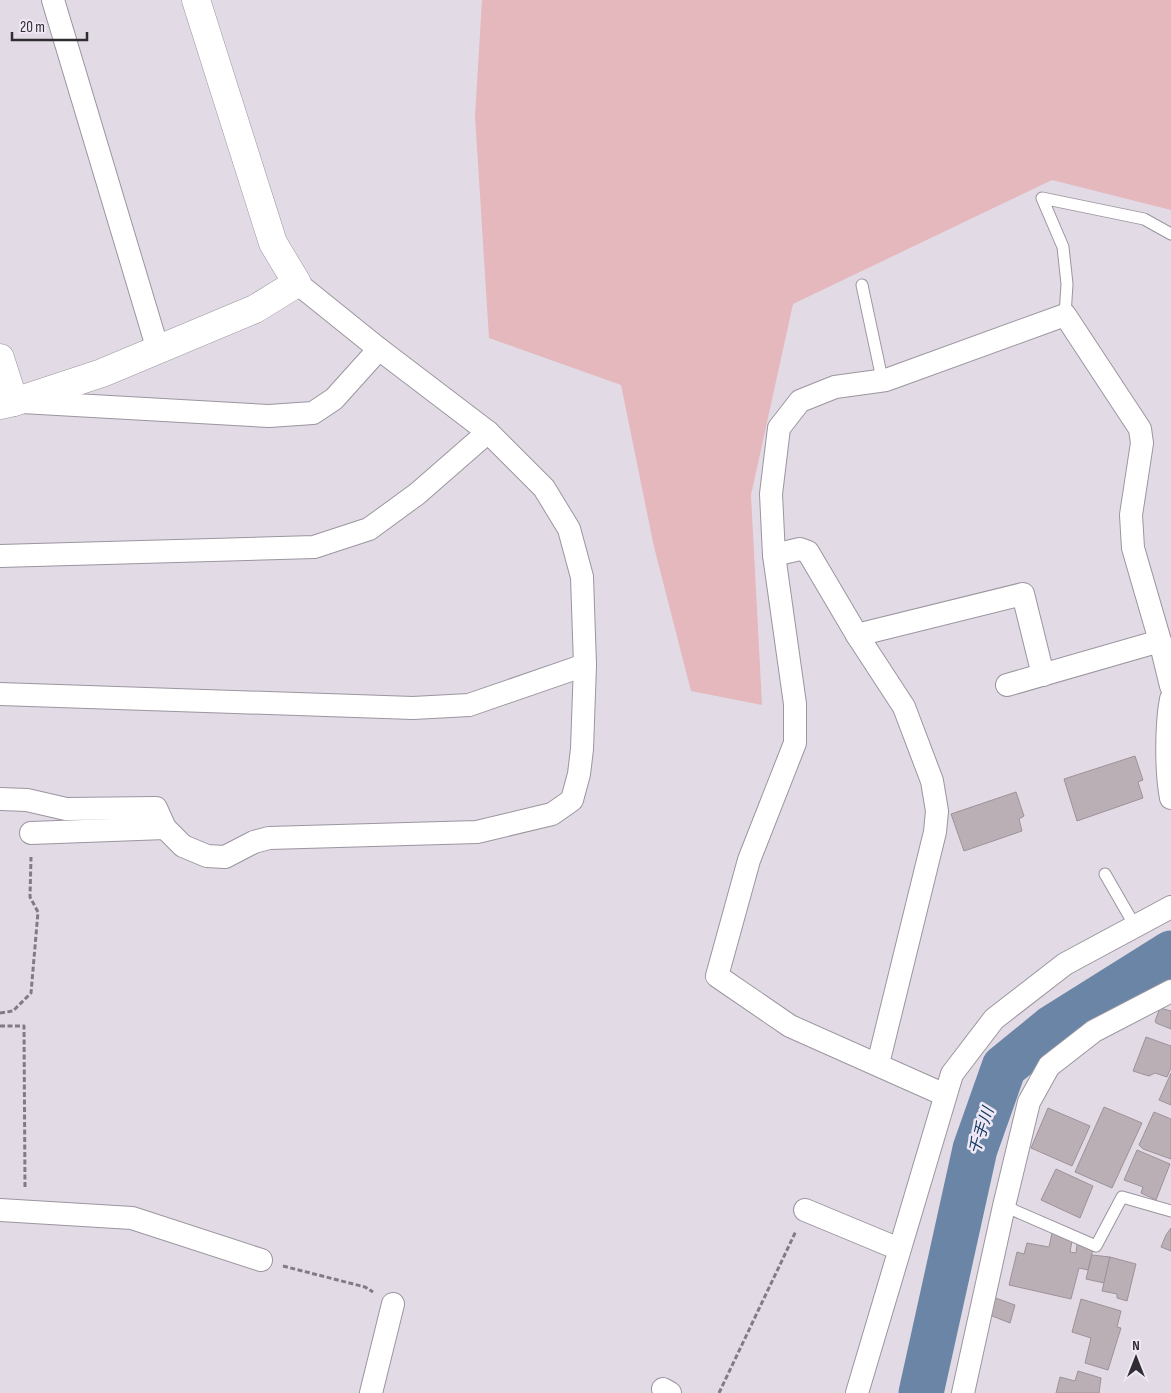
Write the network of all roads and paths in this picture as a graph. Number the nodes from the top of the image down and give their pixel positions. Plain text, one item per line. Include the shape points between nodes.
1 (53, 0) edge
2 (196, 0) edge
3 (1171, 234) edge
4 (297, 283) junction
5 (862, 285) dead end
6 (1066, 315) junction
7 (379, 349) junction
8 (158, 350) junction
9 (0, 358) edge
10 (886, 380) junction
11 (7, 403) edge
12 (488, 432) junction
13 (774, 555) junction
14 (0, 556) edge
15 (857, 635) junction
16 (1160, 641) junction
17 (585, 665) junction
18 (1043, 675) junction
19 (1007, 685) dead end
20 (1171, 686) edge
21 (0, 694) edge
22 (1171, 699) edge
23 (1171, 798) edge
24 (0, 799) edge
25 (165, 828) junction
26 (31, 833) joint
27 (1105, 874) dead end
28 (1171, 907) edge
29 (1135, 926) junction
30 (1168, 996) edge
31 (0, 1013) edge
32 (0, 1026) edge
33 (878, 1064) junction
34 (945, 1095) junction
35 (1004, 1206) junction
36 (0, 1210) edge
37 (805, 1210) joint
38 (25, 1211) junction
39 (1171, 1211) edge
40 (899, 1249) junction
41 (261, 1260) joint
42 (393, 1304) joint
43 (372, 1393) edge
44 (719, 1393) edge
45 (857, 1393) edge
46 (963, 1393) edge

1 - 8 street
2 - 4 street via 273,243
3 - 6 lane via 1144,219 1042,198 1063,247
4 - 7 street
4 - 8 street via 255,309
5 - 10 lane via 881,374
6 - 10 street
6 - 16 street via 1140,429 1142,443 1131,515 1133,548
7 - 11 street via 334,399 312,413 269,416
7 - 12 street
8 - 11 street via 102,373
9 - 11 street
10 - 13 street via 835,387 800,401 780,428 771,494
12 - 14 street via 417,494 369,529 314,547
12 - 17 street via 544,488 569,529 582,577
13 - 15 street via 800,549 808,552
13 - 33 street via 795,704 796,743 749,860 717,976 790,1026
15 - 18 street via 1023,594
15 - 33 street via 904,707 932,781 938,812
16 - 18 street
16 - 20 street
17 - 21 street via 470,705 413,708
17 - 25 street via 579,774 572,800 552,814 477,832 269,838 225,857 207,856 184,846
18 - 19 street
22 - 23 street via 1168,732
24 - 25 street via 27,800 66,809 156,808
25 - 26 street
26 - 31 path via 30,897 38,912 31,993 13,1010
27 - 29 lane
28 - 29 street
29 - 34 street via 1065,964 994,1019 952,1074
30 - 35 street via 1094,1031 1049,1066 1029,1102
32 - 38 path via 24,1026
33 - 34 street
34 - 40 street
35 - 39 lane via 1096,1246 1122,1197
35 - 46 street
36 - 38 street
37 - 40 street
37 - 44 path
38 - 41 street via 132,1218
40 - 45 street
41 - 42 path via 366,1287
42 - 43 street

